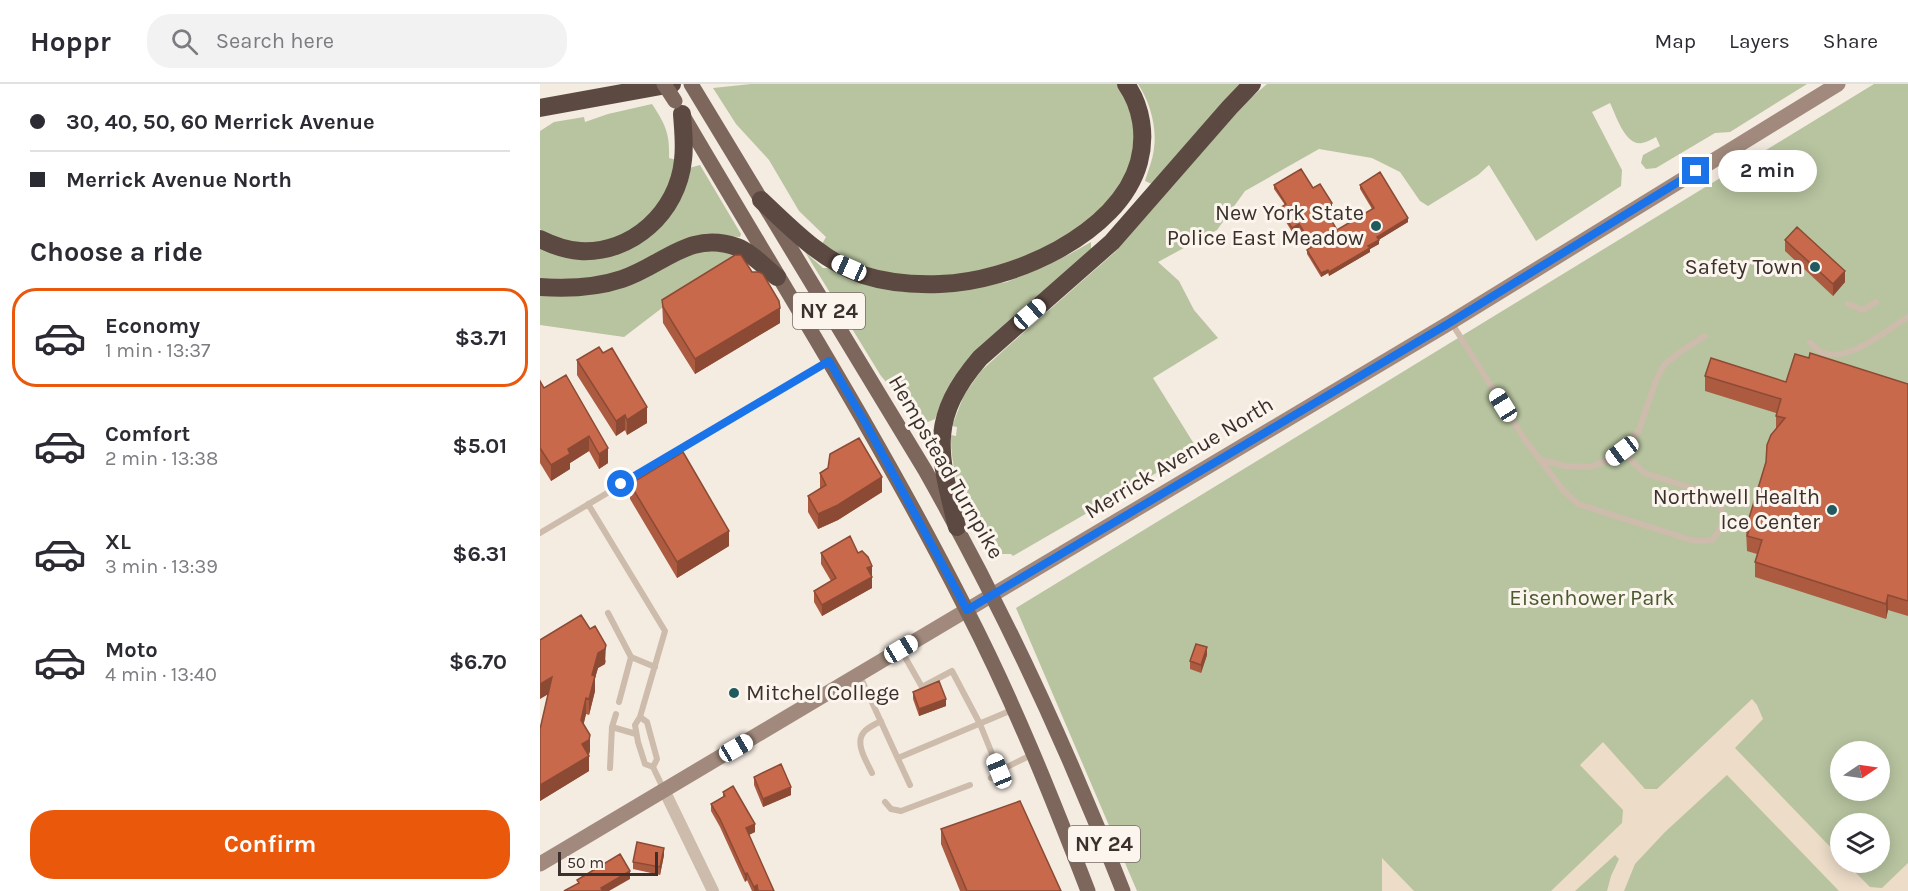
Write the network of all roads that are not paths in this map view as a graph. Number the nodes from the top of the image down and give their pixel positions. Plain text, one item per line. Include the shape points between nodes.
1 (664, 84) edge
2 (1126, 84) edge
3 (1252, 84) edge
4 (1838, 84) edge
5 (695, 90) edge
6 (676, 100) edge
7 (544, 111) edge
8 (761, 200) junction
9 (540, 239) edge
10 (777, 277) junction
11 (540, 287) edge
12 (1876, 302) dead end
13 (1848, 304) dead end
14 (1907, 320) edge
15 (1451, 322) junction
16 (1705, 336) dead end
17 (1810, 343) dead end
18 (829, 361) junction
19 (1622, 451) junction
20 (1541, 460) junction
21 (588, 504) junction
22 (957, 527) junction
23 (540, 533) edge
24 (992, 595) junction
25 (967, 610) junction
26 (608, 613) dead end
27 (901, 649) junction
28 (632, 657) junction
29 (655, 667) junction
30 (859, 674) junction
31 (619, 702) dead end
32 (1013, 710) junction
33 (616, 714) dead end
34 (640, 717) junction
35 (881, 721) junction
36 (980, 724) junction
37 (612, 727) junction
38 (636, 734) junction
39 (1033, 754) junction
40 (898, 758) junction
41 (653, 767) junction
42 (610, 768) dead end
43 (999, 771) junction
44 (872, 773) dead end
45 (991, 778) dead end
46 (910, 785) dead end
47 (970, 785) dead end
48 (664, 790) junction
49 (885, 802) dead end
50 (540, 864) edge
51 (713, 891) edge
52 (1088, 891) edge
53 (1123, 891) edge

1 - 6 main road, NY 24, bridge
2 - 8 highway via 1137,104 1142,126 1142,153 1136,175 1121,200 1095,226 1061,249 1027,265 975,280 941,284 898,283 864,275 814,249
3 - 22 highway via 1112,242 968,372 951,400 941,439 944,474
4 - 15 main road, Merrick Avenue North
5 - 8 main road, Hempstead Turnpike / NY 24
6 - 7 highway
6 - 9 highway via 683,160 675,190 655,222 617,246 593,251 555,246
6 - 10 main road, NY 24
8 - 22 main road, Hempstead Turnpike / NY 24
10 - 11 highway via 739,247 715,241 689,245 656,264 600,285
10 - 18 main road, NY 24
12 - 13 lane via 1863,310
14 - 17 lane via 1856,350 1838,355 1821,352
15 - 20 lane
15 - 24 main road, Merrick Avenue North
16 - 19 lane via 1664,364 1638,430
18 - 21 lane
18 - 25 main road, NY 24
19 - 20 lane via 1590,467
19 - 20 lane via 1644,473 1708,493 1715,499 1723,524 1718,534 1712,540 1694,541 1578,504
21 - 23 lane
21 - 29 lane via 665,631
22 - 24 main road, Hempstead Turnpike / NY 24
24 - 25 main road, Merrick Avenue North
24 - 53 main road, Hempstead Turnpike / NY 24 via 1065,750
25 - 27 main road, Merrick Avenue North
25 - 32 main road, NY 24
26 - 28 lane
27 - 30 main road, Merrick Avenue North
27 - 36 lane via 922,687 952,671
28 - 29 lane
28 - 31 lane
29 - 34 lane
30 - 35 lane
30 - 48 main road, Merrick Avenue North
32 - 36 lane
32 - 39 main road, NY 24
33 - 37 lane
34 - 38 lane via 635,725
34 - 41 lane via 647,722 657,759
35 - 40 lane
35 - 44 lane via 863,732 860,742
36 - 40 lane
36 - 43 lane
37 - 38 lane
37 - 42 lane
38 - 41 lane via 645,764
39 - 43 lane
39 - 52 main road, NY 24
40 - 46 lane
41 - 48 lane
43 - 45 lane
47 - 49 lane via 901,812
48 - 50 main road, Merrick Avenue North
48 - 51 street

